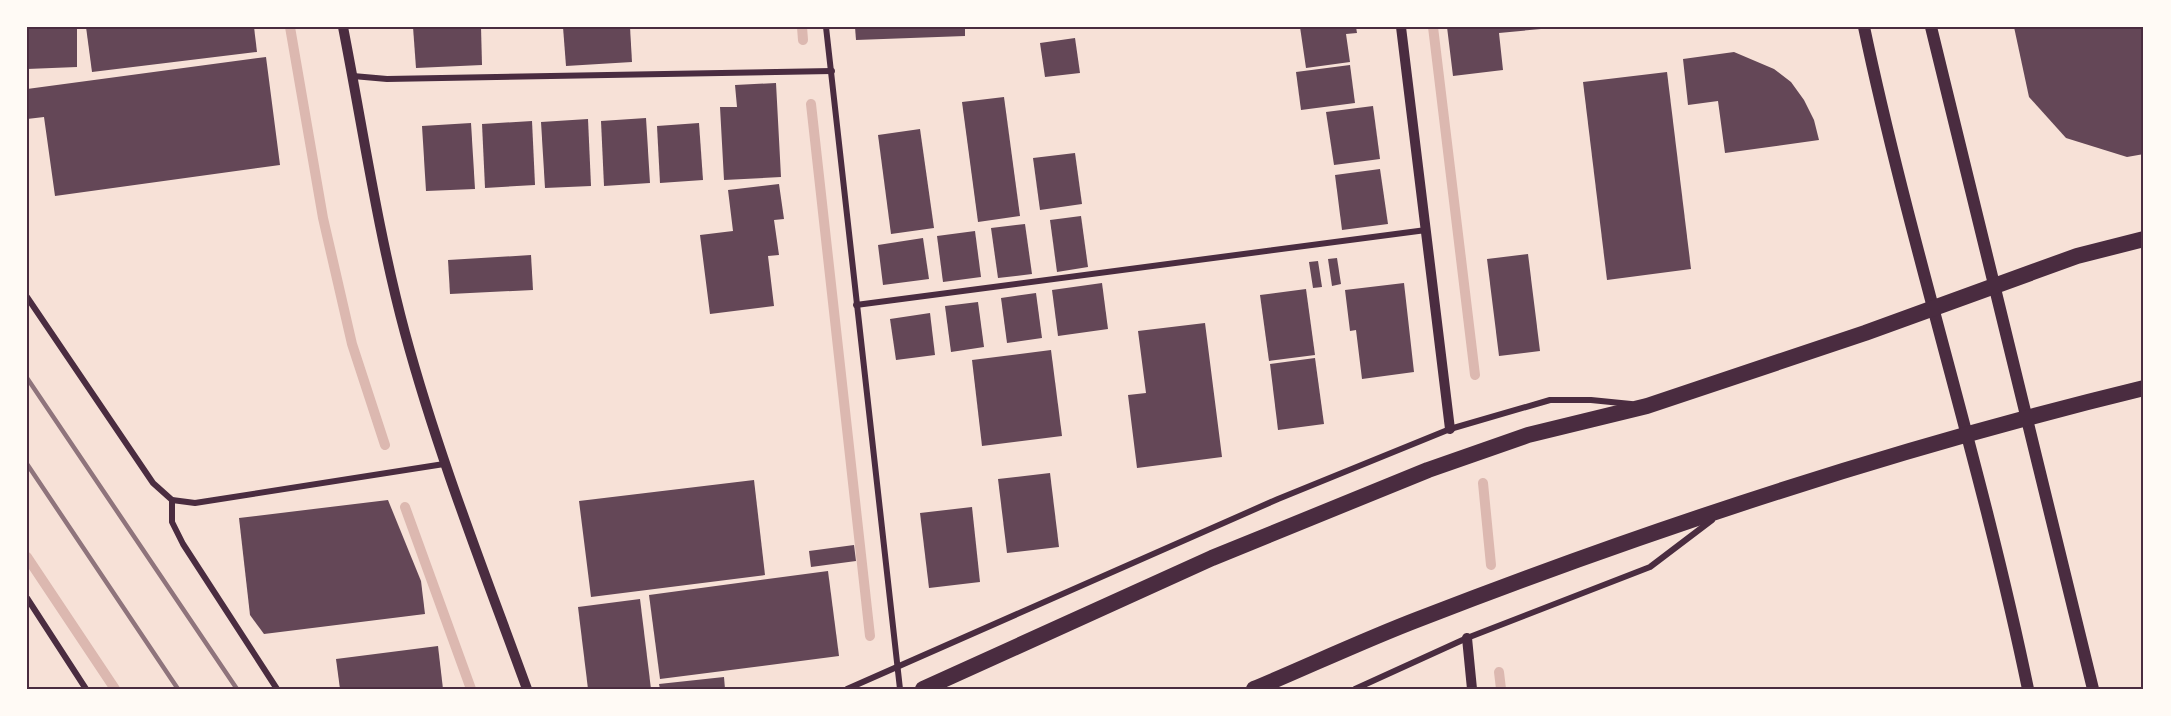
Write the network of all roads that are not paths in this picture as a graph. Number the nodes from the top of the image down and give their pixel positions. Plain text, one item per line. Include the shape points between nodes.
1 (343, 27) edge
2 (826, 27) edge
3 (1401, 27) edge
4 (1864, 27) edge
5 (1931, 27) edge
6 (832, 71) junction
7 (353, 76) junction
8 (1427, 230) junction
9 (2144, 239) edge
10 (1994, 286) junction
11 (27, 297) edge
12 (856, 305) junction
13 (1932, 309) junction
14 (2144, 388) edge
15 (1647, 406) junction
16 (2027, 418) junction
17 (1450, 429) junction
18 (1966, 435) junction
19 (444, 464) junction
20 (172, 500) junction
21 (1732, 505) junction
22 (27, 598) edge
23 (1467, 638) junction
24 (898, 666) junction
25 (86, 689) edge
26 (277, 689) edge
27 (527, 689) edge
28 (847, 689) edge
29 (900, 689) edge
30 (923, 689) edge
31 (1254, 689) edge
32 (1355, 689) edge
33 (1472, 689) edge
34 (2028, 689) edge
35 (2093, 689) edge

1 - 7 street
2 - 6 street
3 - 8 street
4 - 13 main road
5 - 10 main road
6 - 7 street
6 - 12 street
7 - 19 street via 405,332
8 - 12 street
8 - 17 street
9 - 10 highway via 2077,256
10 - 13 highway
10 - 16 main road
11 - 20 street via 153,483
12 - 24 street
13 - 15 highway
13 - 18 main road
14 - 16 highway
15 - 17 street via 1591,399 1550,400
15 - 30 highway via 1528,435 1428,470 1212,558
16 - 18 highway
16 - 35 main road
17 - 24 street
18 - 21 highway
18 - 34 main road
19 - 20 street via 195,503
19 - 27 street
20 - 26 street via 172,522 183,544
21 - 23 street via 1650,567
21 - 31 highway via 1417,620
22 - 25 street
23 - 32 street
23 - 33 street
24 - 28 street
24 - 29 street

